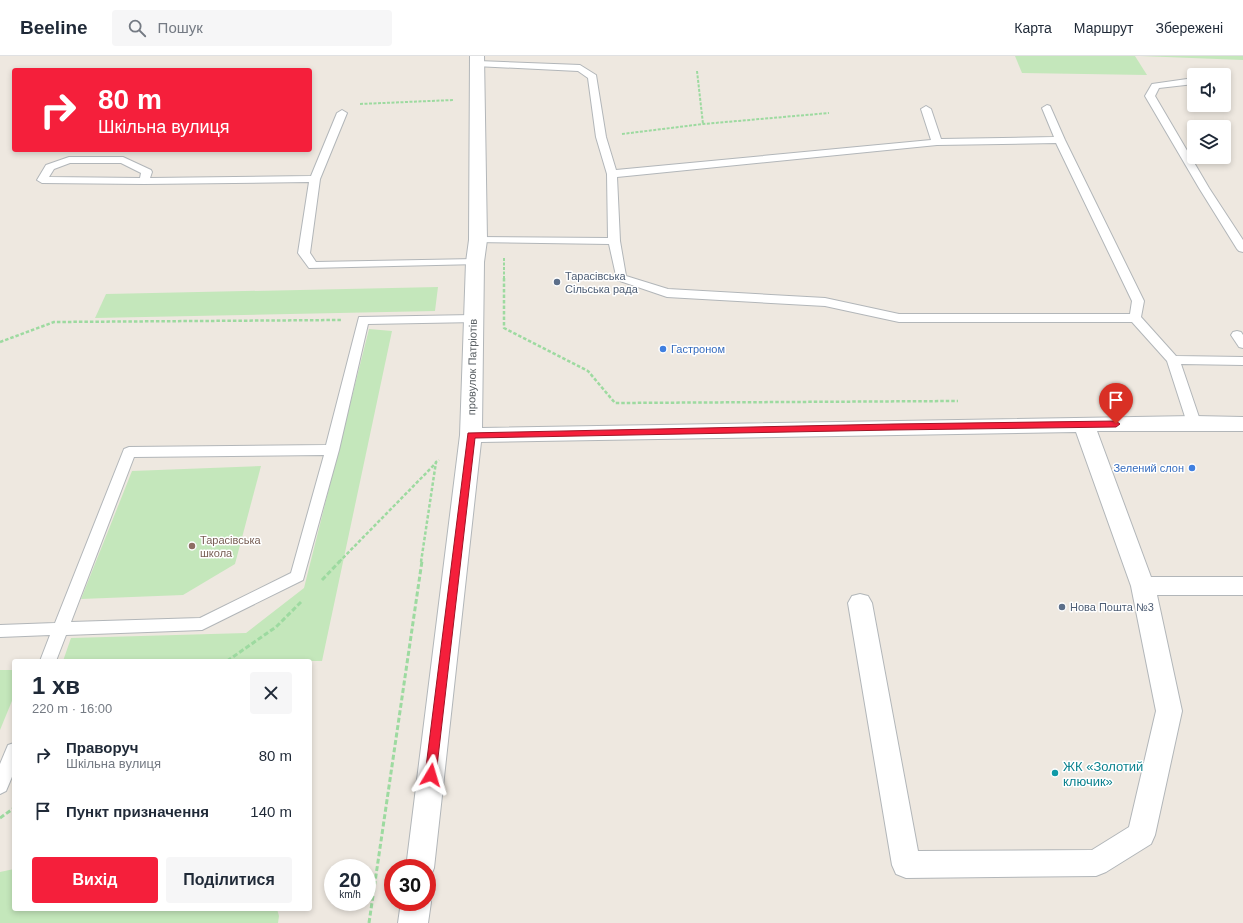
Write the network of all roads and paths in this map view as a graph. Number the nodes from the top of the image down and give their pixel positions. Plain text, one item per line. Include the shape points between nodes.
1 (477, 60) edge
2 (697, 71) dead end
3 (1187, 82) edge
4 (478, 99) junction
5 (1047, 108) dead end
6 (926, 109) dead end
7 (342, 113) joint
8 (828, 113) dead end
9 (703, 124) junction
10 (601, 137) junction
11 (1060, 140) junction
12 (937, 142) junction
13 (612, 174) junction
14 (315, 179) junction
15 (144, 181) junction
16 (478, 240) junction
17 (504, 240) junction
18 (614, 241) junction
19 (1243, 249) edge
20 (475, 262) junction
21 (1135, 318) junction
22 (472, 319) junction
23 (362, 320) junction
24 (0, 342) edge
25 (1173, 360) junction
26 (1243, 361) edge
27 (964, 401) dead end
28 (1194, 423) junction
29 (1243, 424) edge
30 (1084, 425) junction
31 (471, 435) junction
32 (332, 450) junction
33 (436, 462) junction
34 (320, 582) dead end
35 (1143, 586) junction
36 (1243, 586) edge
37 (304, 599) dead end
38 (860, 603) dead end
39 (60, 629) junction
40 (0, 631) edge
41 (49, 659) edge
42 (230, 659) edge
43 (12, 755) edge
44 (0, 786) edge
45 (12, 809) edge
46 (0, 818) edge
47 (421, 859) edge
48 (415, 911) edge
49 (369, 923) edge
50 (414, 923) edge

1 - 4 street, провулок Патріотів
1 - 10 lane via 580,68 593,77
2 - 9 path
3 - 19 lane via 1155,86 1150,96
4 - 7 path via 362,103
4 - 16 street, провулок Патріотів
5 - 11 lane
6 - 12 lane
7 - 14 lane
8 - 9 path
9 - 10 path
10 - 13 lane
11 - 12 lane
11 - 21 lane via 1138,301
12 - 13 lane
13 - 18 lane
14 - 15 lane
14 - 20 lane via 304,253 313,266
15 - 15 lane via 147,172 123,160 69,160 50,167 42,180
16 - 17 lane
16 - 20 street, провулок Патріотів
17 - 18 lane
17 - 27 path via 504,328 588,371 615,403
18 - 21 lane via 621,278 667,293 825,302 899,318
20 - 22 street, провулок Патріотів
21 - 25 lane
22 - 23 lane
22 - 31 street, провулок Патріотів
23 - 24 path via 54,322
23 - 32 lane
25 - 26 lane
25 - 28 lane
28 - 29 street
28 - 30 street
30 - 31 street
30 - 35 street
31 - 33 path
31 - 47 street, провулок Патріотів
32 - 39 lane via 298,576 202,624
32 - 39 lane via 129,452
33 - 34 path
33 - 49 path
35 - 36 street
35 - 38 street via 1169,711 1141,835 1096,863 906,865
37 - 42 path via 276,627
39 - 40 lane
39 - 41 lane
43 - 44 lane
45 - 46 path
48 - 50 street

